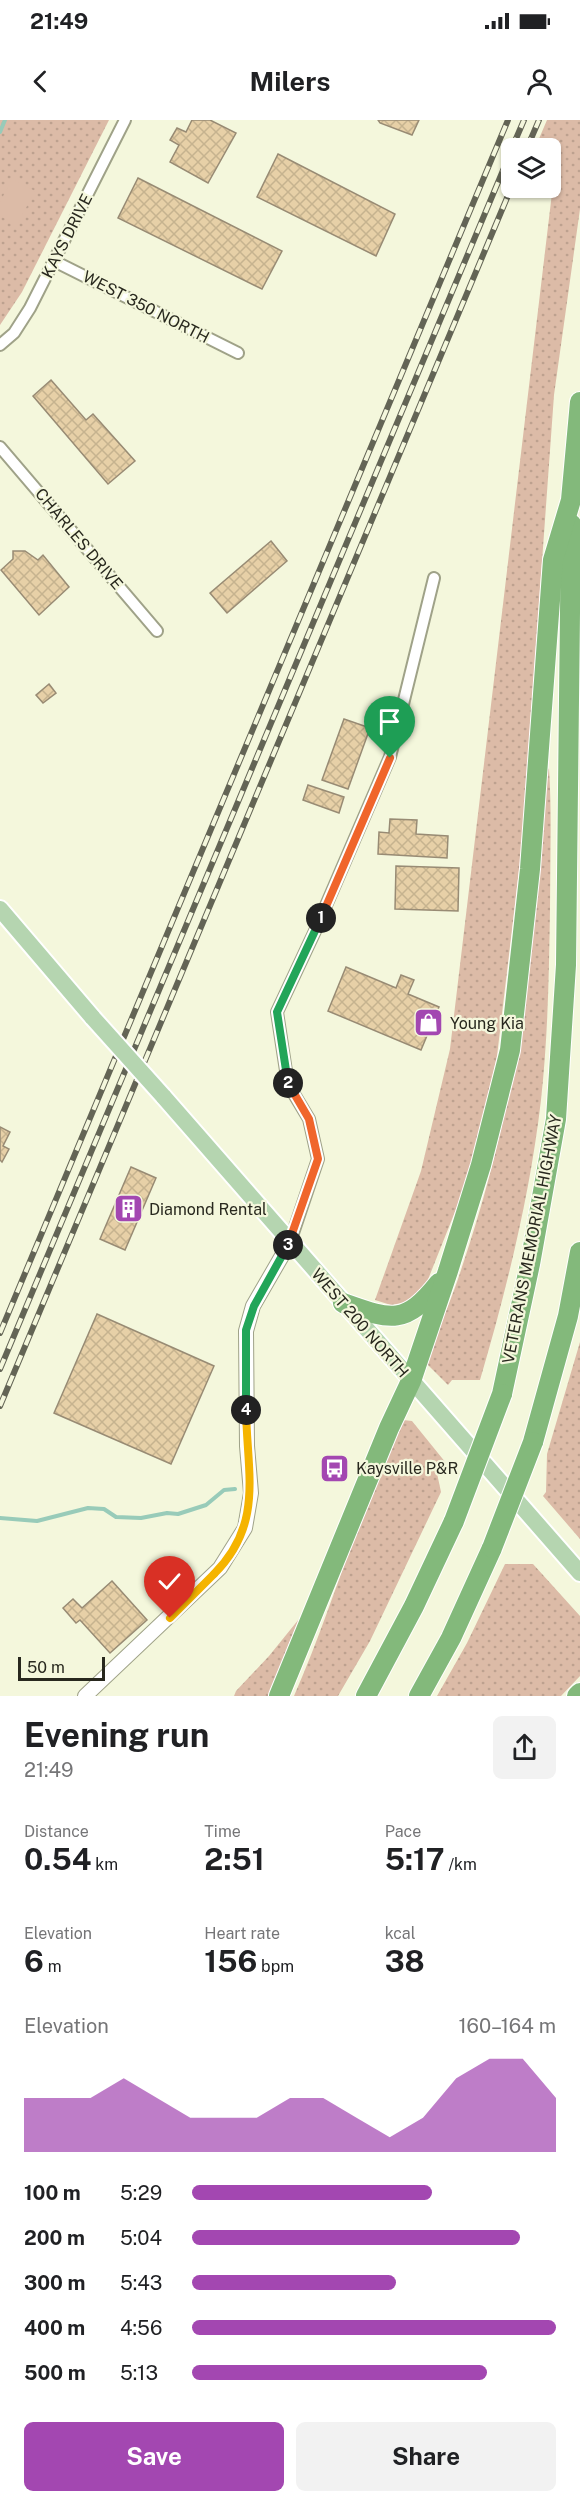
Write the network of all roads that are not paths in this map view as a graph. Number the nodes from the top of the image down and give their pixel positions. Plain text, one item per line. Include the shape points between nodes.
1 (125, 120) edge
2 (54, 261) junction
3 (0, 345) edge
4 (238, 353) dead end
5 (579, 411) edge
6 (0, 447) edge
7 (572, 500) junction
8 (434, 578) dead end
9 (157, 631) dead end
10 (0, 909) edge
11 (290, 1242) junction
12 (580, 1252) edge
13 (448, 1271) junction
14 (343, 1303) junction
15 (411, 1381) junction
16 (580, 1573) edge
17 (85, 1696) edge
18 (279, 1696) edge
19 (366, 1696) edge
20 (419, 1696) edge

1 - 2 street, KAYS DRIVE
2 - 3 street, KAYS DRIVE via 14,333
2 - 4 street, WEST 350 NORTH
5 - 7 highway
6 - 9 street, CHARLES DRIVE
7 - 13 highway via 553,560 530,869 510,1050 481,1165
7 - 19 highway, VETERANS MEMORIAL HIGHWAY, bridge via 566,965 556,1119 502,1394 454,1521
8 - 11 street via 390,758 277,1012 288,1084 309,1119 318,1159
10 - 11 main road, WEST 200 NORTH, bridge
11 - 14 main road, WEST 200 NORTH
11 - 17 street via 254,1306 246,1330 251,1493 245,1528 220,1568
12 - 20 highway, bridge via 568,1316 533,1442 492,1548 451,1638
13 - 14 highway via 425,1301 402,1315 379,1315
13 - 15 highway
14 - 15 main road, WEST 200 NORTH
15 - 16 main road, WEST 200 NORTH
15 - 18 highway via 388,1428

